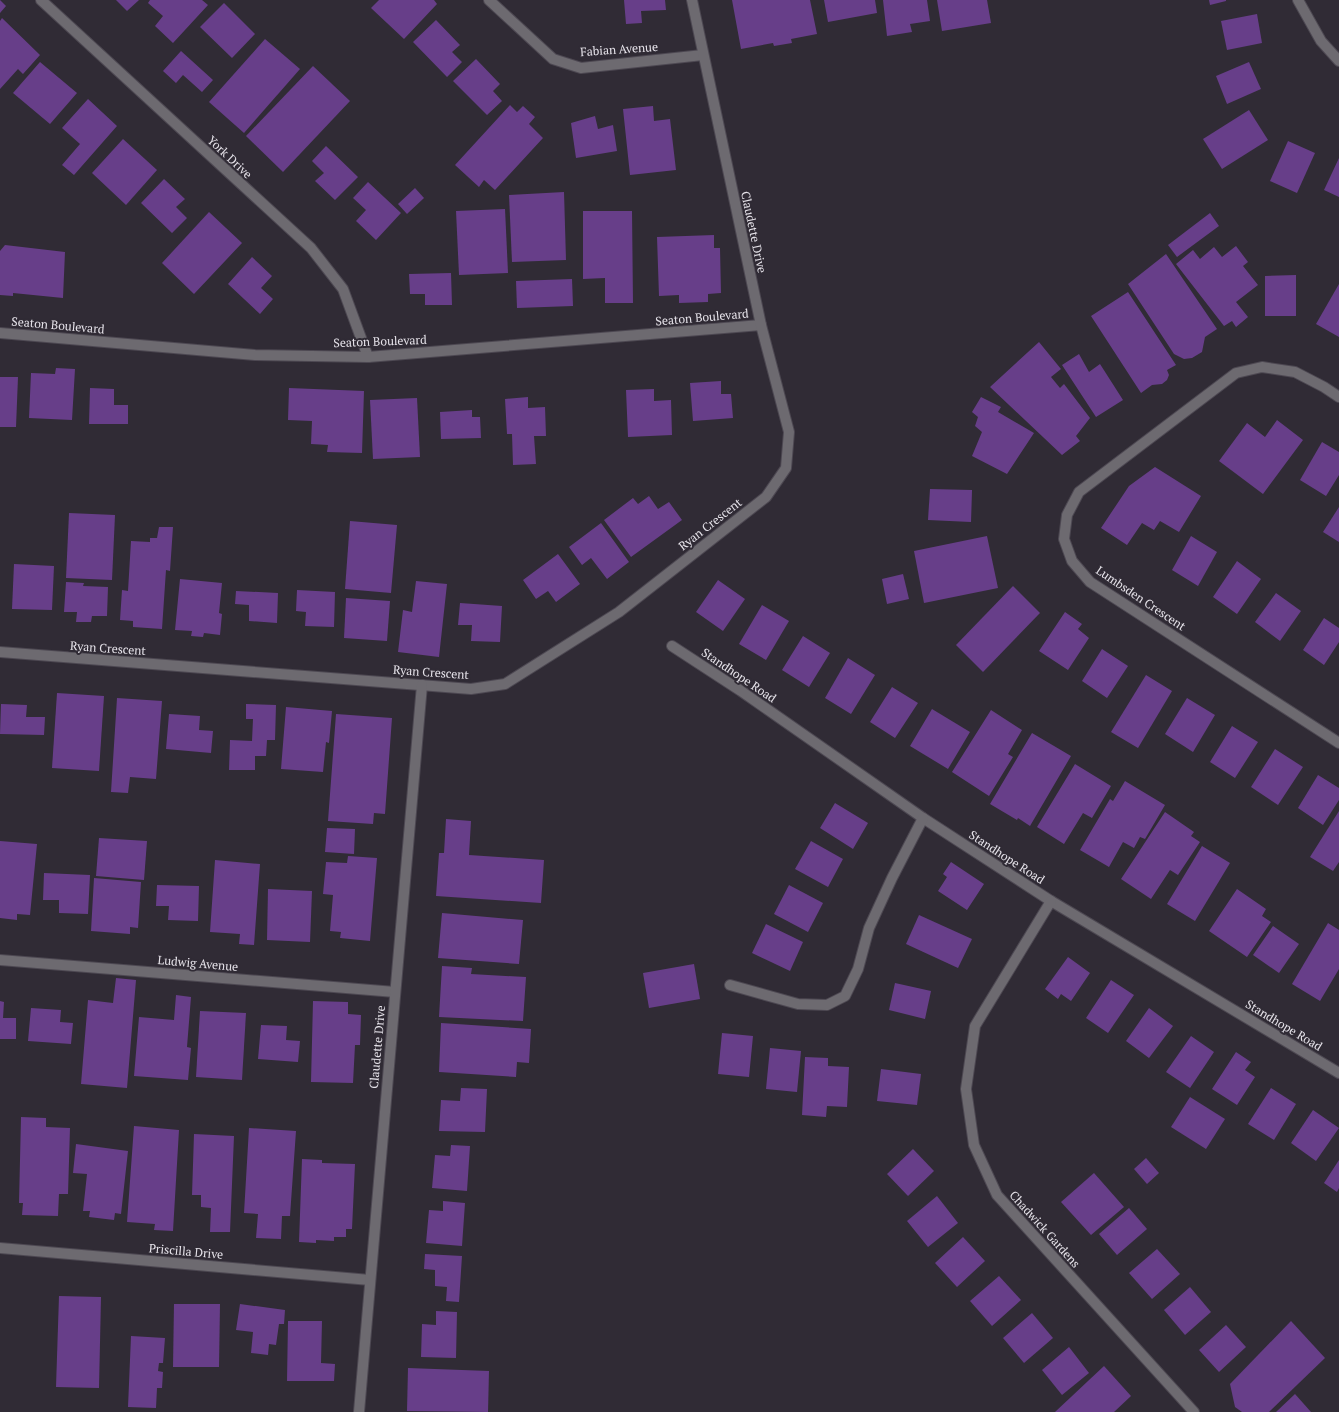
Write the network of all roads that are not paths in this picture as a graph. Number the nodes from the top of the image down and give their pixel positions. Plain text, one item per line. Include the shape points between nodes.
1 (41, 0) edge
2 (488, 0) edge
3 (692, 0) edge
4 (1298, 0) edge
5 (703, 55) junction
6 (1339, 61) edge
7 (761, 325) junction
8 (0, 333) edge
9 (368, 357) junction
10 (1339, 397) edge
11 (786, 468) joint
12 (672, 646) dead end
13 (0, 652) edge
14 (422, 685) junction
15 (1339, 742) edge
16 (923, 818) junction
17 (1051, 901) junction
18 (0, 960) edge
19 (730, 985) dead end
20 (395, 992) junction
21 (1339, 1073) edge
22 (0, 1248) edge
23 (370, 1280) junction
24 (359, 1412) edge
25 (1194, 1412) edge

1 - 9 street, York Drive via 310,248 343,289
2 - 5 street, Fabian Avenue via 553,59 581,68
3 - 5 street, Claudette Drive
4 - 6 street via 1321,41
5 - 7 street, Claudette Drive
7 - 9 street, Seaton Boulevard
7 - 11 street, Claudette Drive via 789,432
8 - 9 street, Seaton Boulevard via 255,355
10 - 15 street, Lumbsden Crescent via 1295,372 1262,367 1236,373 1079,492 1067,515 1064,539 1072,561 1090,582
11 - 14 street, Ryan Crescent via 766,497 619,612 505,684 471,689
12 - 16 street, Standhope Road
13 - 14 street, Ryan Crescent
14 - 20 street, Claudette Drive
16 - 17 street, Standhope Road
16 - 19 street via 869,928 858,969 845,996 827,1005 798,1004
17 - 21 street, Standhope Road
17 - 25 street, Chadwick Gardens via 975,1026 966,1089 974,1145 997,1195
18 - 20 street, Ludwig Avenue
20 - 23 street, Claudette Drive
22 - 23 street, Priscilla Drive
23 - 24 street, Claudette Drive

